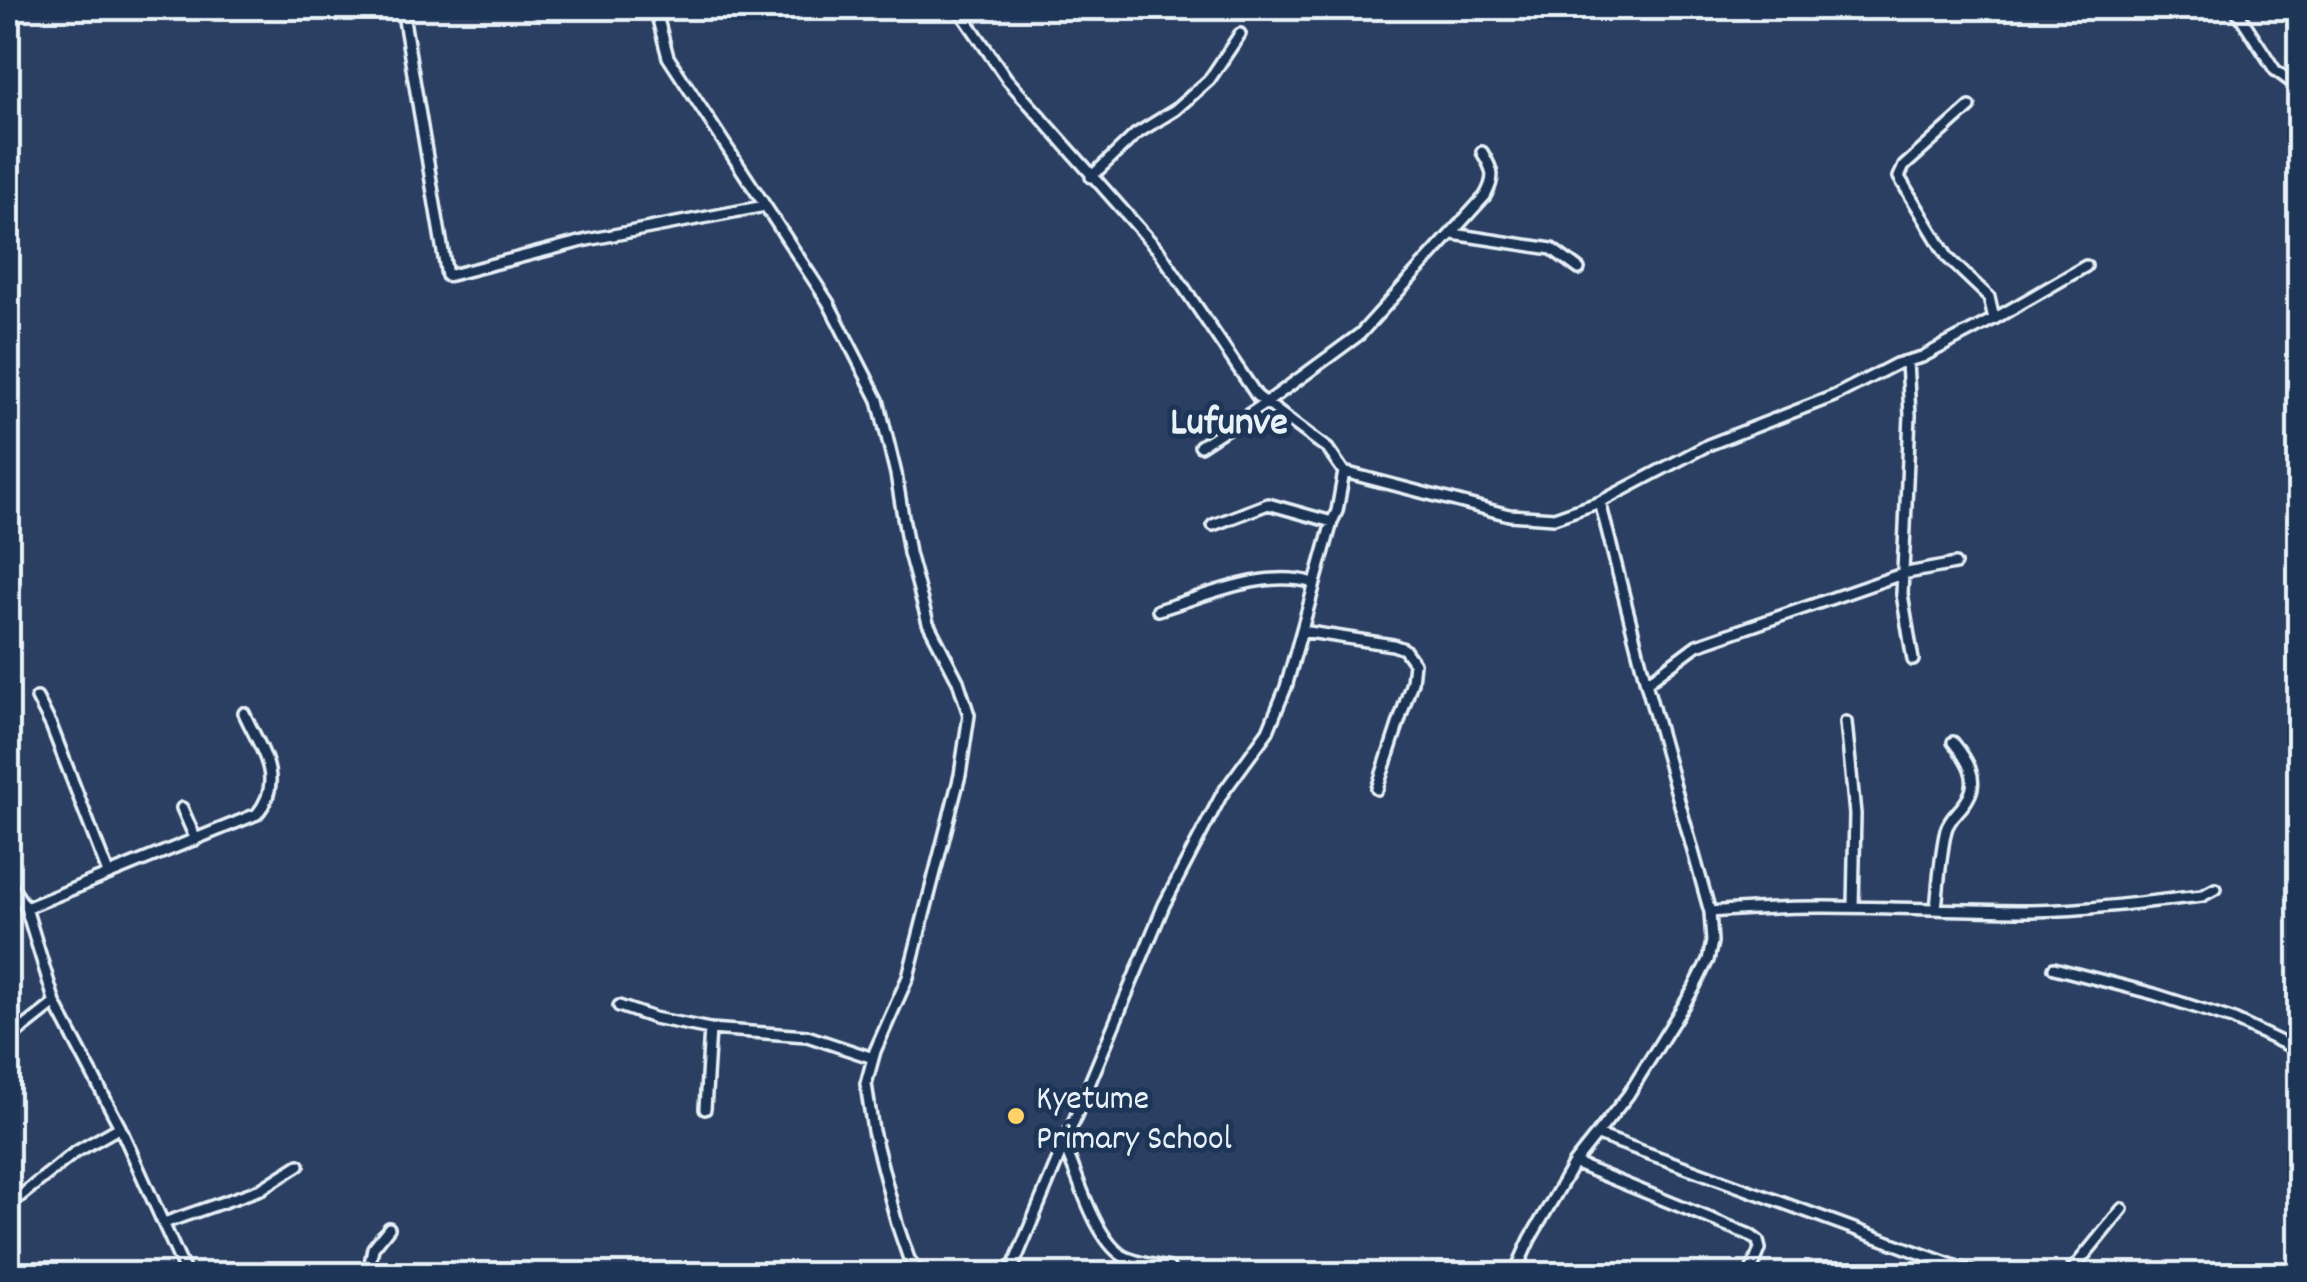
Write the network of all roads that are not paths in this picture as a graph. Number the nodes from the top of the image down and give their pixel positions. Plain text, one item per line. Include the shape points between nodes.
1 (402, 8) edge
2 (655, 8) edge
3 (958, 8) edge
4 (2234, 8) edge
5 (1240, 34) dead end
6 (2298, 87) edge
7 (1970, 106) dead end
8 (1482, 152) dead end
9 (1092, 177) junction
10 (766, 206) junction
11 (1454, 234) junction
12 (2086, 266) dead end
13 (1578, 269) dead end
14 (1994, 318) junction
15 (1907, 362) junction
16 (1266, 403) junction
17 (1200, 446) dead end
18 (1344, 472) junction
19 (1600, 502) junction
20 (1332, 522) junction
21 (1214, 525) dead end
22 (1955, 564) dead end
23 (1902, 574) junction
24 (1314, 584) junction
25 (1158, 610) dead end
26 (1302, 631) junction
27 (1912, 660) dead end
28 (1646, 683) junction
29 (37, 698) dead end
30 (244, 713) dead end
31 (1846, 722) dead end
32 (1953, 742) dead end
33 (1377, 789) dead end
34 (182, 808) dead end
35 (196, 840) junction
36 (8, 866) edge
37 (108, 873) junction
38 (8, 881) edge
39 (2215, 889) dead end
40 (1854, 907) junction
41 (26, 908) junction
42 (1936, 908) junction
43 (1710, 912) junction
44 (2054, 968) dead end
45 (55, 1004) junction
46 (619, 1006) dead end
47 (710, 1028) junction
48 (8, 1040) edge
49 (2300, 1051) edge
50 (873, 1058) junction
51 (705, 1108) dead end
52 (120, 1126) junction
53 (1598, 1135) junction
54 (1064, 1147) junction
55 (1574, 1162) junction
56 (299, 1165) dead end
57 (8, 1206) edge
58 (2122, 1208) dead end
59 (164, 1224) junction
60 (388, 1228) dead end
61 (186, 1274) edge
62 (368, 1274) edge
63 (919, 1274) edge
64 (1010, 1274) edge
65 (1171, 1274) edge
66 (1514, 1274) edge
67 (1750, 1274) edge
68 (1977, 1274) edge
69 (2069, 1274) edge

1 - 10 street via 447,276 587,240
2 - 10 street via 668,57
3 - 9 street via 1007,79
4 - 6 street via 2275,70
5 - 9 street via 1209,80 1136,134
7 - 14 street via 1899,176 1948,258 1989,297
8 - 11 street via 1494,172 1492,183
9 - 16 street via 1160,252
10 - 50 street via 828,302 878,400 928,623 969,716 908,977
11 - 13 street via 1552,249
11 - 16 street via 1360,334
12 - 14 street
14 - 15 street
15 - 19 street via 1708,446
15 - 23 street
16 - 17 street
16 - 18 street via 1328,449
18 - 19 street via 1508,516 1554,518
18 - 20 street
19 - 28 street
20 - 21 street via 1268,504
20 - 24 street
22 - 23 street
23 - 27 street
23 - 28 street via 1697,644
24 - 25 street via 1268,580
24 - 26 street
26 - 33 street via 1394,645 1414,663
26 - 54 street via 1268,731 1222,794 1164,905
28 - 43 street
29 - 37 street
30 - 35 street via 272,776 270,798 257,814
31 - 40 street via 1855,814
32 - 42 street via 1973,785 1945,833
34 - 35 street
35 - 37 street
36 - 38 street
37 - 41 street
38 - 41 street
39 - 42 street via 2202,896 2070,908
40 - 42 street
40 - 43 street
41 - 45 street
43 - 53 street via 1712,942 1693,990
44 - 49 street via 2232,1018
45 - 48 street
45 - 52 street
46 - 47 street
47 - 50 street via 807,1036
47 - 51 street
50 - 63 street via 866,1084 873,1131 897,1224
52 - 57 street
52 - 59 street
53 - 55 street
53 - 68 street
54 - 64 street
54 - 65 street via 1094,1224 1122,1255
55 - 66 street
55 - 67 street via 1758,1240
56 - 59 street via 261,1189
58 - 69 street
59 - 61 street
60 - 62 street via 373,1248

